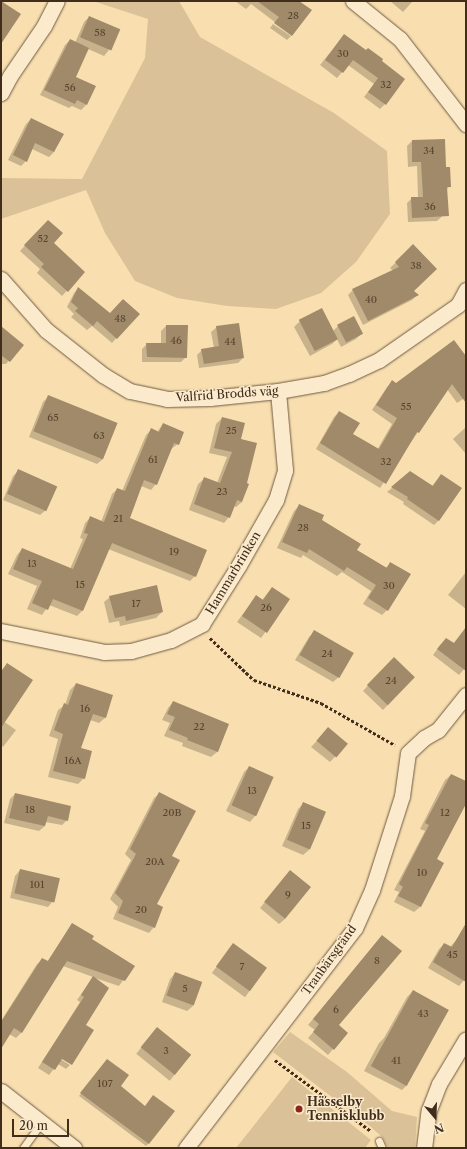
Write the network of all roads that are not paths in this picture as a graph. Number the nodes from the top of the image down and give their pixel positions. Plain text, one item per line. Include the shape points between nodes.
1 (57, 1) edge
2 (353, 1) edge
3 (1, 93) edge
4 (466, 124) edge
5 (1, 279) edge
6 (466, 290) edge
7 (278, 392) junction
8 (1, 631) edge
9 (466, 695) edge
10 (466, 1039) edge
11 (1, 1091) edge
12 (42, 1123) junction
13 (379, 1141) dead end
14 (23, 1148) edge
15 (74, 1148) edge
16 (186, 1148) edge
17 (382, 1148) edge
18 (424, 1148) edge

1 - 3 street
2 - 4 street via 400,39
5 - 7 street, Valfrid Brodds väg via 46,330 90,366 130,391 167,399
6 - 7 street, Valfrid Brodds väg via 458,305 379,360 324,383
7 - 8 street, Hammarbrinken via 285,470 276,500 202,624 171,640 131,652 104,652
9 - 16 street, Tranbärsgränd via 438,730 408,752 402,796 372,890 355,928
10 - 18 street via 439,1084 429,1110
11 - 12 street
12 - 14 lane
12 - 15 street
13 - 17 lane

